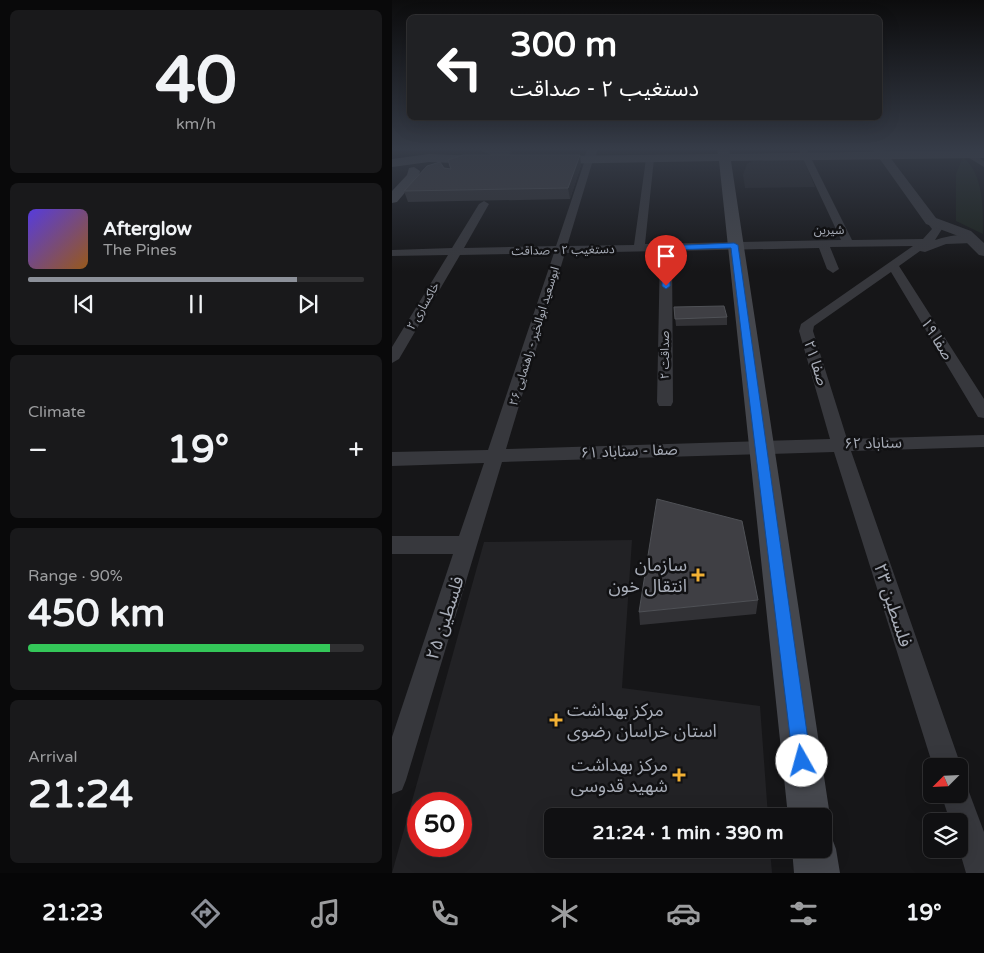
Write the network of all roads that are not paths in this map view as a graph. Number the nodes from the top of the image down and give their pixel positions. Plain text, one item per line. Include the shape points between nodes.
1 (580, 189) edge
2 (647, 189) edge
3 (728, 189) edge
4 (822, 189) edge
5 (907, 189) edge
6 (484, 204) edge
7 (931, 221) junction
8 (974, 237) edge
9 (924, 242) junction
10 (822, 244) junction
11 (848, 244) junction
12 (734, 245) junction
13 (639, 248) junction
14 (666, 248) junction
15 (561, 250) junction
16 (455, 252) junction
17 (984, 252) edge
18 (392, 253) edge
19 (892, 264) junction
20 (833, 269) dead end
21 (923, 316) junction
22 (392, 359) edge
23 (665, 402) dead end
24 (984, 413) edge
25 (984, 442) edge
26 (840, 444) junction
27 (762, 446) junction
28 (496, 456) junction
29 (392, 458) edge
30 (392, 545) edge
31 (468, 545) junction
32 (943, 758) edge
33 (392, 780) edge
34 (959, 803) edge
35 (808, 808) edge
36 (815, 858) edge
37 (817, 873) edge
38 (982, 873) edge

1 - 15 street, ابوسعید ابوالخیر - راهنمایی ۲۶
2 - 13 street
3 - 12 main road
4 - 11 street
5 - 7 street
6 - 16 street, خاکساری ۲
7 - 8 street
7 - 9 street via 937,229 932,238
8 - 17 street
8 - 21 street via 938,241 909,260 904,270 925,305
9 - 11 street, شیرین
9 - 19 street, صفا ۲۱
10 - 11 street, شیرین
10 - 12 street, شیرین
10 - 20 street
12 - 14 street, دستغیب ۲ - صداقت
12 - 27 main road
13 - 14 street, دستغیب ۲ - صداقت
13 - 15 street, دستغیب ۲ - صداقت
14 - 23 street, صداقت ۲
15 - 16 street, دستغیب ۲ - صداقت
15 - 28 street, ابوسعید ابوالخیر - راهنمایی ۲۶
16 - 18 street, دستغیب ۲ - صداقت
16 - 22 street, خاکساری ۲
19 - 21 street, صفا ۱۹
19 - 26 street, صفا ۲۱ via 808,324 806,331
21 - 24 street, صفا ۱۹
25 - 26 street, سناباد ۶۲
26 - 27 street, سناباد ۶۲
26 - 32 street, فلسطین ۲۳
27 - 28 street, صفا - سناباد ۶۱
27 - 35 main road
28 - 29 street, صفا - سناباد ۶۱
28 - 31 street, فلسطین ۲۵
30 - 31 street
31 - 33 street, فلسطین ۲۵
34 - 38 street
36 - 37 main road

